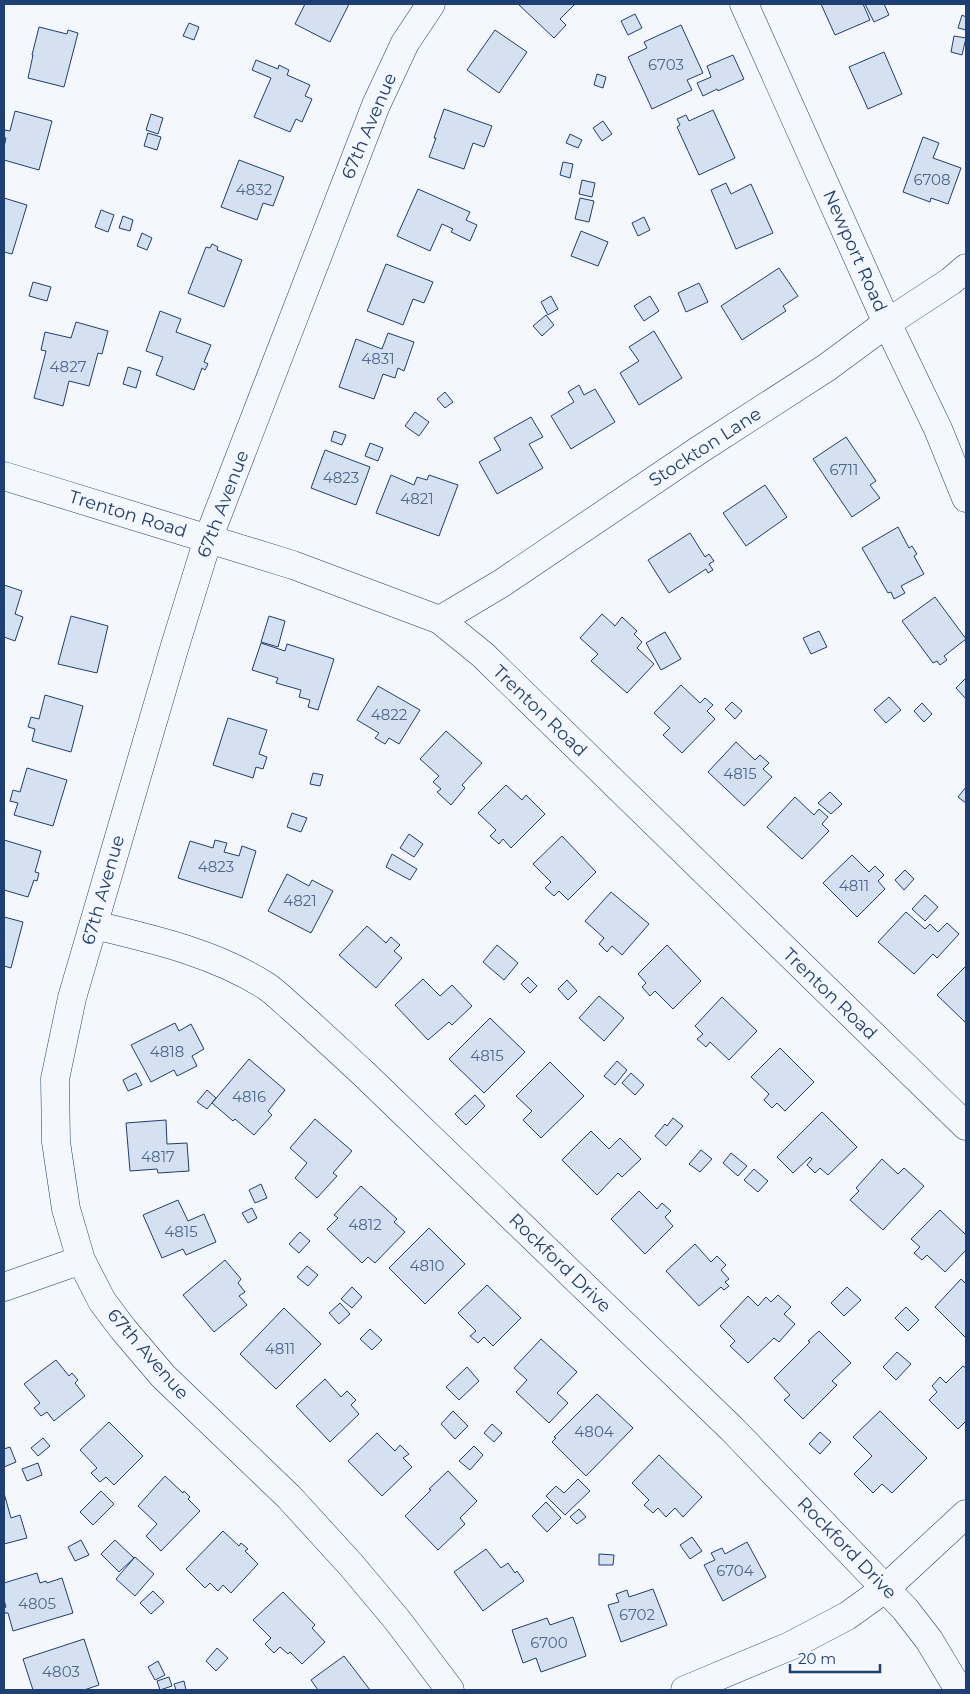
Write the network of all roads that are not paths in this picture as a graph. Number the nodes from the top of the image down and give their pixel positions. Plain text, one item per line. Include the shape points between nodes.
1 (431, 4) edge
2 (744, 4) edge
3 (966, 268) edge
4 (887, 323) junction
5 (4, 476) edge
6 (966, 498) edge
7 (208, 538) junction
8 (440, 620) junction
9 (94, 925) junction
10 (966, 1126) edge
11 (81, 1260) junction
12 (4, 1287) edge
13 (966, 1514) edge
14 (886, 1588) junction
15 (450, 1690) edge
16 (685, 1690) edge
17 (959, 1690) edge

1 - 7 street, 67th Avenue via 405,42 376,105
2 - 4 street, Newport Road
3 - 4 street, Stockton Lane
4 - 6 street, Newport Road
4 - 8 street, Stockton Lane via 826,368 502,583
5 - 7 street, Trenton Road
7 - 8 street, Trenton Road via 292,565
7 - 9 street, 67th Avenue
8 - 10 street, Trenton Road via 483,655
9 - 11 street, 67th Avenue via 72,998 55,1079 56,1142 66,1209
9 - 14 street, Rockford Drive via 196,953 267,986 363,1073 732,1430
11 - 12 street
11 - 15 street, 67th Avenue via 102,1301 163,1376 289,1498 352,1566
13 - 14 street
14 - 16 street via 847,1616 790,1646
14 - 17 street, Rockford Drive via 929,1640

